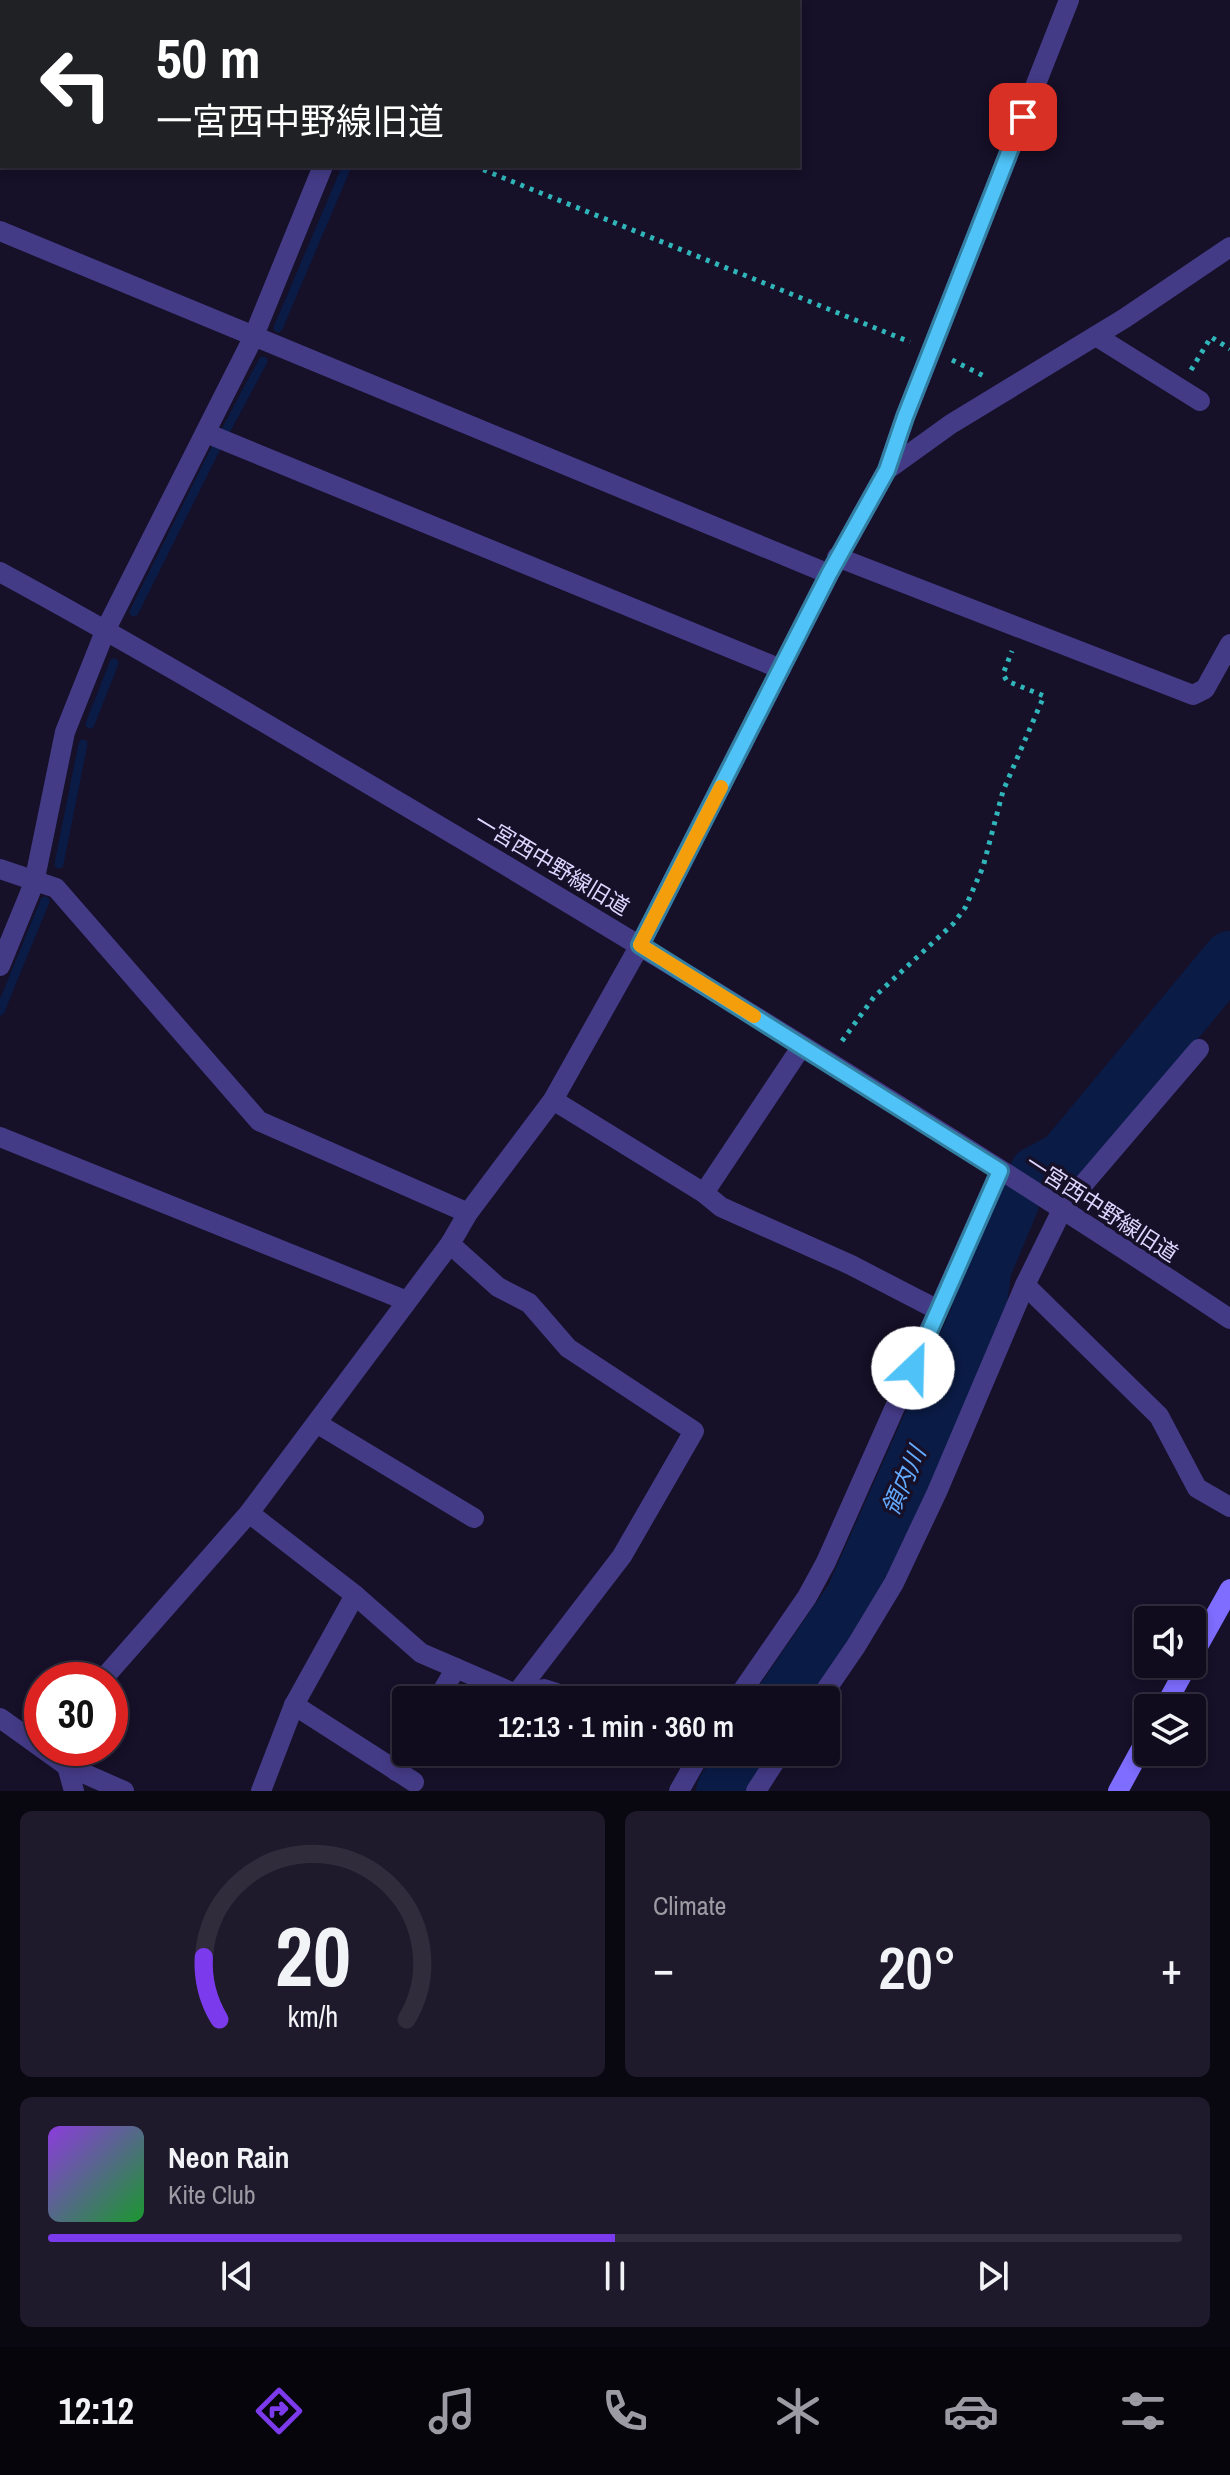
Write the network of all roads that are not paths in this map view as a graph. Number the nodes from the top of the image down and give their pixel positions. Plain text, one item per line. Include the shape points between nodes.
1 (1069, 0) edge
2 (322, 168) edge
3 (0, 231) edge
4 (1230, 247) edge
5 (1096, 336) junction
6 (253, 338) junction
7 (1200, 401) dead end
8 (206, 433) junction
9 (887, 470) junction
10 (833, 566) junction
11 (0, 572) edge
12 (106, 629) junction
13 (1230, 644) edge
14 (781, 669) junction
15 (0, 869) edge
16 (34, 883) junction
17 (640, 945) junction
18 (0, 966) edge
19 (802, 1046) junction
20 (1199, 1049) dead end
21 (553, 1100) junction
22 (0, 1137) edge
23 (1000, 1171) junction
24 (704, 1193) junction
25 (1063, 1208) junction
26 (468, 1213) junction
27 (450, 1244) junction
28 (1025, 1285) junction
29 (407, 1301) junction
30 (938, 1310) junction
31 (1230, 1319) edge
32 (318, 1424) junction
33 (1230, 1507) edge
34 (249, 1513) junction
35 (474, 1518) dead end
36 (1230, 1589) edge
37 (355, 1595) junction
38 (1206, 1632) edge
39 (118, 1662) edge
40 (456, 1668) junction
41 (445, 1686) edge
42 (498, 1686) edge
43 (522, 1686) edge
44 (746, 1686) edge
45 (829, 1686) edge
46 (294, 1705) junction
47 (0, 1718) edge
48 (24, 1732) edge
49 (1134, 1762) edge
50 (70, 1766) edge
51 (84, 1766) edge
52 (406, 1766) edge
53 (693, 1766) edge
54 (772, 1766) edge
55 (74, 1791) edge
56 (124, 1791) edge
57 (261, 1791) edge
58 (679, 1791) edge
59 (756, 1791) edge
60 (1118, 1791) edge

1 - 9 street
2 - 6 street
3 - 6 street
4 - 5 street
5 - 7 street
5 - 9 street via 951,424
6 - 8 street
6 - 10 street
8 - 12 street
8 - 14 street
9 - 10 street
10 - 13 street via 1021,627 1193,695 1205,689
10 - 14 street
11 - 12 street, 一宮西中野線旧道
12 - 16 street via 65,732
12 - 17 street, 一宮西中野線旧道
14 - 17 street
15 - 16 street
16 - 18 street
16 - 26 street via 56,888 259,1121
17 - 19 street, 一宮西中野線旧道
17 - 21 street
19 - 23 street, 一宮西中野線旧道
19 - 24 street
20 - 25 street
21 - 24 street
21 - 26 street
22 - 29 street
23 - 25 street, 一宮西中野線旧道
23 - 30 street
24 - 30 street via 721,1207
25 - 28 street
25 - 31 street, 一宮西中野線旧道
26 - 27 street
27 - 29 street
27 - 43 street via 498,1287 529,1303 568,1348 694,1431 622,1556
28 - 33 street via 1159,1416 1197,1488
28 - 45 street via 894,1583
29 - 32 street
30 - 44 street via 826,1562
32 - 34 street
32 - 35 street
34 - 37 street
34 - 39 street
36 - 38 main road
37 - 40 street via 421,1653
37 - 46 street
40 - 41 street
40 - 42 street
46 - 52 street via 405,1776
46 - 57 street
47 - 48 street
49 - 60 main road
50 - 55 street
51 - 56 street
53 - 58 street
54 - 59 street

